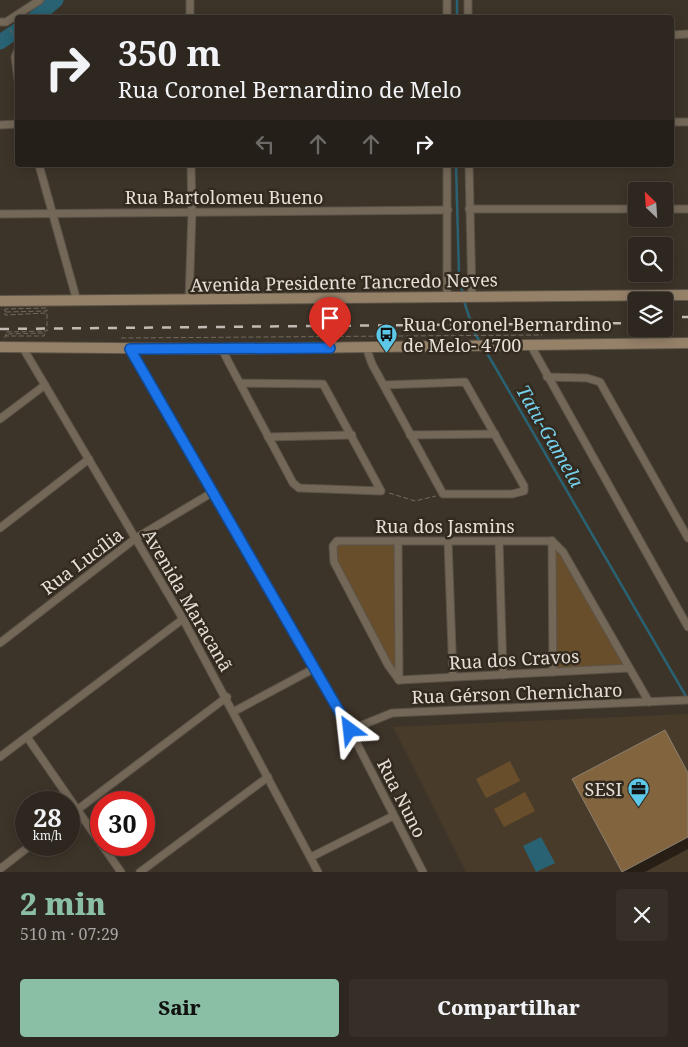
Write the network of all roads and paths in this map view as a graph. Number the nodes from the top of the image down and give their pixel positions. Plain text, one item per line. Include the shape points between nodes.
1 (40, 0) edge
2 (190, 0) edge
3 (447, 0) edge
4 (468, 0) edge
5 (190, 15) edge
6 (447, 15) edge
7 (468, 15) edge
8 (3, 22) edge
9 (674, 34) edge
10 (688, 34) edge
11 (15, 39) edge
12 (674, 122) edge
13 (688, 122) edge
14 (15, 124) edge
15 (0, 125) edge
16 (40, 167) edge
17 (191, 167) edge
18 (448, 167) edge
19 (469, 167) edge
20 (469, 209) junction
21 (628, 209) edge
22 (673, 209) edge
23 (688, 209) edge
24 (448, 210) junction
25 (52, 213) junction
26 (192, 213) junction
27 (0, 214) edge
28 (688, 295) edge
29 (448, 297) junction
30 (470, 297) junction
31 (189, 300) junction
32 (77, 301) junction
33 (0, 302) edge
34 (4, 312) dead end
35 (5, 334) dead end
36 (112, 338) dead end
37 (0, 339) edge
38 (43, 339) dead end
39 (469, 340) junction
40 (494, 340) junction
41 (688, 343) edge
42 (530, 344) junction
43 (0, 348) edge
44 (23, 348) junction
45 (366, 348) junction
46 (130, 349) junction
47 (222, 349) junction
48 (547, 377) junction
49 (240, 383) junction
50 (46, 385) junction
51 (384, 385) junction
52 (0, 419) edge
53 (495, 434) junction
54 (352, 435) junction
55 (410, 435) junction
56 (268, 437) junction
57 (89, 459) junction
58 (381, 490) junction
59 (213, 492) junction
60 (443, 494) junction
61 (0, 528) edge
62 (136, 538) junction
63 (688, 538) edge
64 (398, 541) junction
65 (448, 541) junction
66 (498, 541) junction
67 (552, 541) junction
68 (183, 619) junction
69 (688, 627) edge
70 (0, 643) edge
71 (315, 668) junction
72 (629, 668) junction
73 (553, 672) junction
74 (503, 675) junction
75 (453, 677) junction
76 (399, 680) junction
77 (227, 697) junction
78 (688, 700) edge
79 (649, 702) junction
80 (233, 712) junction
81 (350, 730) junction
82 (27, 736) junction
83 (0, 757) edge
84 (268, 777) junction
85 (64, 791) edge
86 (80, 808) edge
87 (80, 814) edge
88 (393, 816) junction
89 (90, 828) edge
90 (17, 856) edge
91 (110, 856) edge
92 (311, 857) junction
93 (0, 869) edge
94 (317, 871) edge
95 (121, 872) edge
96 (140, 872) edge
97 (422, 872) edge

1 - 8 street
2 - 5 street
3 - 6 street
4 - 7 street
8 - 11 path
9 - 10 street
12 - 13 street
14 - 15 street
16 - 25 street
17 - 26 street
18 - 24 street
19 - 20 street
20 - 21 street
20 - 30 street
22 - 23 street
24 - 26 street, Rua Bartolomeu Bueno
24 - 29 street
25 - 26 street, Rua Bartolomeu Bueno
25 - 27 street, Rua Bartolomeu Bueno
25 - 32 street
26 - 31 street
28 - 30 main road, Avenida Presidente Tancredo Neves
29 - 30 main road, Avenida Presidente Tancredo Neves
29 - 31 main road, Avenida Presidente Tancredo Neves
31 - 32 main road, Avenida Presidente Tancredo Neves
32 - 33 main road, Avenida Presidente Tancredo Neves
34 - 35 path, bridge via 6,312 39,311 47,311 47,308 5,310 5,315 47,313 47,331 6,332 6,336 44,336 44,333 16,334 6,334
36 - 39 path
37 - 38 path
39 - 40 main road
39 - 40 path
39 - 45 main road
40 - 42 main road
41 - 42 main road
42 - 48 street
43 - 44 main road
44 - 46 main road
44 - 50 street, Avenida Maracanã
45 - 47 main road
45 - 51 street
46 - 47 main road
46 - 59 street, Rua Nuno
47 - 49 street
48 - 63 street via 595,378 600,382
48 - 69 street
49 - 54 street via 320,382 329,391
49 - 56 street
50 - 52 street
50 - 57 street, Avenida Maracanã
51 - 53 street via 465,382
51 - 55 street
53 - 55 street
53 - 60 street via 524,491 519,494
54 - 56 street
54 - 58 street
55 - 60 street
56 - 58 street via 294,483 305,490
57 - 61 street
57 - 62 street, Avenida Maracanã
58 - 60 path via 415,501
59 - 62 street, Rua Lucília
59 - 71 street, Rua Nuno
62 - 68 street, Avenida Maracanã
62 - 70 street, Rua Lucília
64 - 65 street, Rua dos Jasmins
64 - 76 street
64 - 76 street, Rua dos Jasmins via 337,541 333,546 334,562
65 - 66 street, Rua dos Jasmins
65 - 75 street
66 - 67 street, Rua dos Jasmins
66 - 74 street
67 - 72 street via 563,552
67 - 73 street
68 - 77 street, Avenida Maracanã
68 - 82 street
71 - 80 street
71 - 81 street, Rua Nuno
72 - 73 street, Rua dos Cravos
72 - 79 street
73 - 74 street, Rua dos Cravos
74 - 75 street, Rua dos Cravos
75 - 76 street, Rua dos Cravos
77 - 80 street, Avenida Maracanã
77 - 86 street
78 - 79 street, Rua Gérson Chernicharo
79 - 81 street, Rua Gérson Chernicharo via 392,713
80 - 84 street, Avenida Maracanã
81 - 88 street, Rua Nuno
82 - 83 street
82 - 85 street
84 - 92 street, Avenida Maracanã
84 - 96 street
87 - 89 street
88 - 92 street
88 - 97 street, Rua Nuno
90 - 93 street
91 - 95 street
92 - 94 street, Avenida Maracanã

